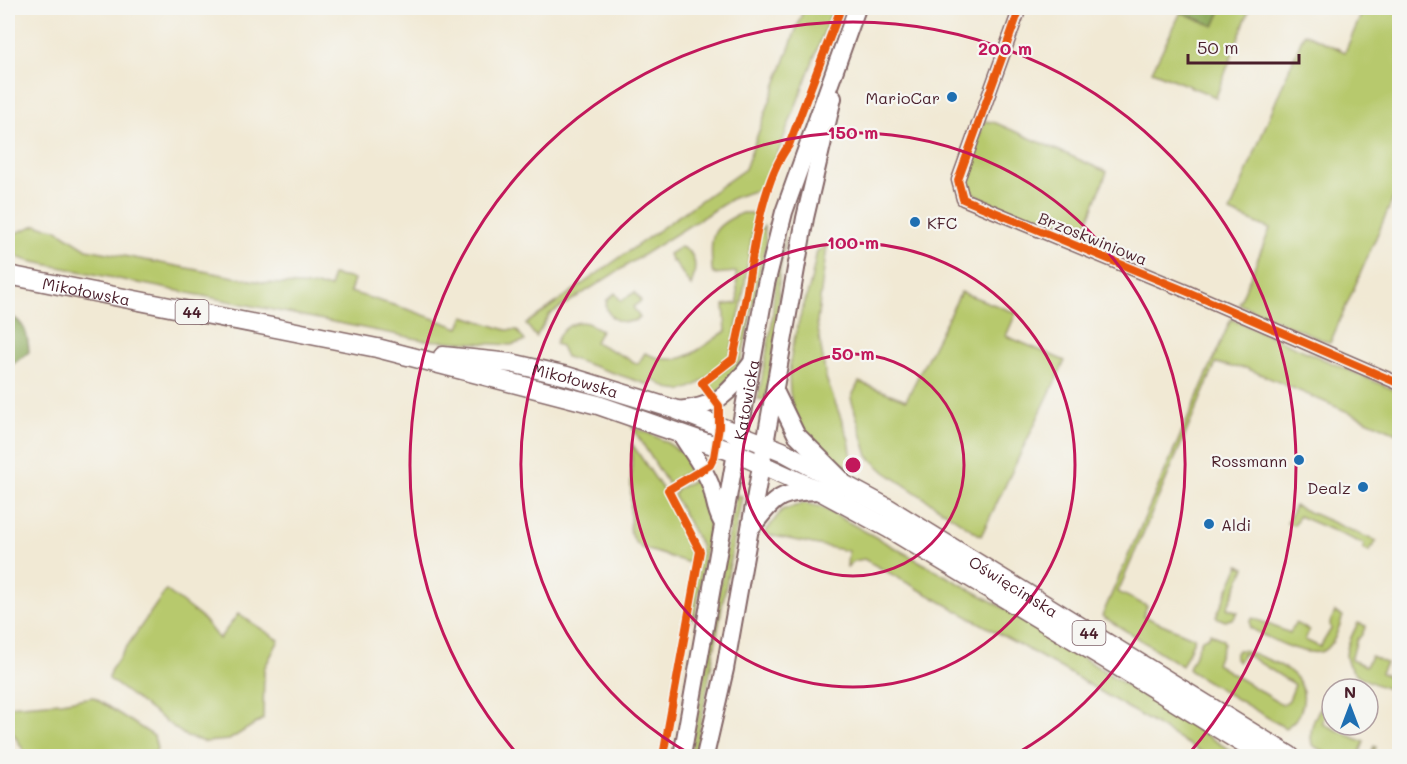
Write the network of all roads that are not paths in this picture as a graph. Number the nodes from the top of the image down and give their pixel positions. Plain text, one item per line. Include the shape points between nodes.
1 (857, 8) edge
2 (1020, 8) edge
3 (840, 52) junction
4 (8, 275) edge
5 (378, 348) junction
6 (754, 360) junction
7 (1400, 384) edge
8 (775, 391) junction
9 (677, 410) junction
10 (680, 433) junction
11 (740, 434) junction
12 (765, 444) junction
13 (736, 453) junction
14 (761, 464) junction
15 (849, 486) junction
16 (820, 491) junction
17 (723, 523) junction
18 (749, 531) junction
19 (682, 756) edge
20 (705, 756) edge
21 (1263, 756) edge
22 (1290, 756) edge

1 - 3 main road, Katowicka
2 - 7 street, Brzoskwiniowa via 958,180 963,199
3 - 6 main road, Katowicka via 784,212 766,284
3 - 8 main road, Katowicka via 830,114 805,218
4 - 5 main road, Mikołowska / 44
5 - 9 main road, Mikołowska / 44 via 511,363
5 - 10 main road, Mikołowska / 44 via 598,405
6 - 9 main road via 716,401 696,409
6 - 11 main road, Katowicka
8 - 12 main road, Katowicka
8 - 15 main road via 796,434
9 - 11 main road, Mikołowska / 44
10 - 13 main road, Mikołowska / 44
10 - 17 main road via 704,468
11 - 12 main road, Mikołowska / 44
11 - 13 main road, Katowicka
12 - 14 main road, Katowicka
12 - 15 main road, Oświęcimska / 44
13 - 14 main road, Oświęcimska / 44
13 - 17 main road, Katowicka
14 - 16 main road, Oświęcimska / 44
14 - 18 main road, Katowicka
15 - 22 main road, Oświęcimska / 44
16 - 18 main road via 779,497
16 - 21 main road, Oświęcimska / 44 via 888,528
17 - 19 main road, Katowicka
18 - 20 main road, Katowicka

